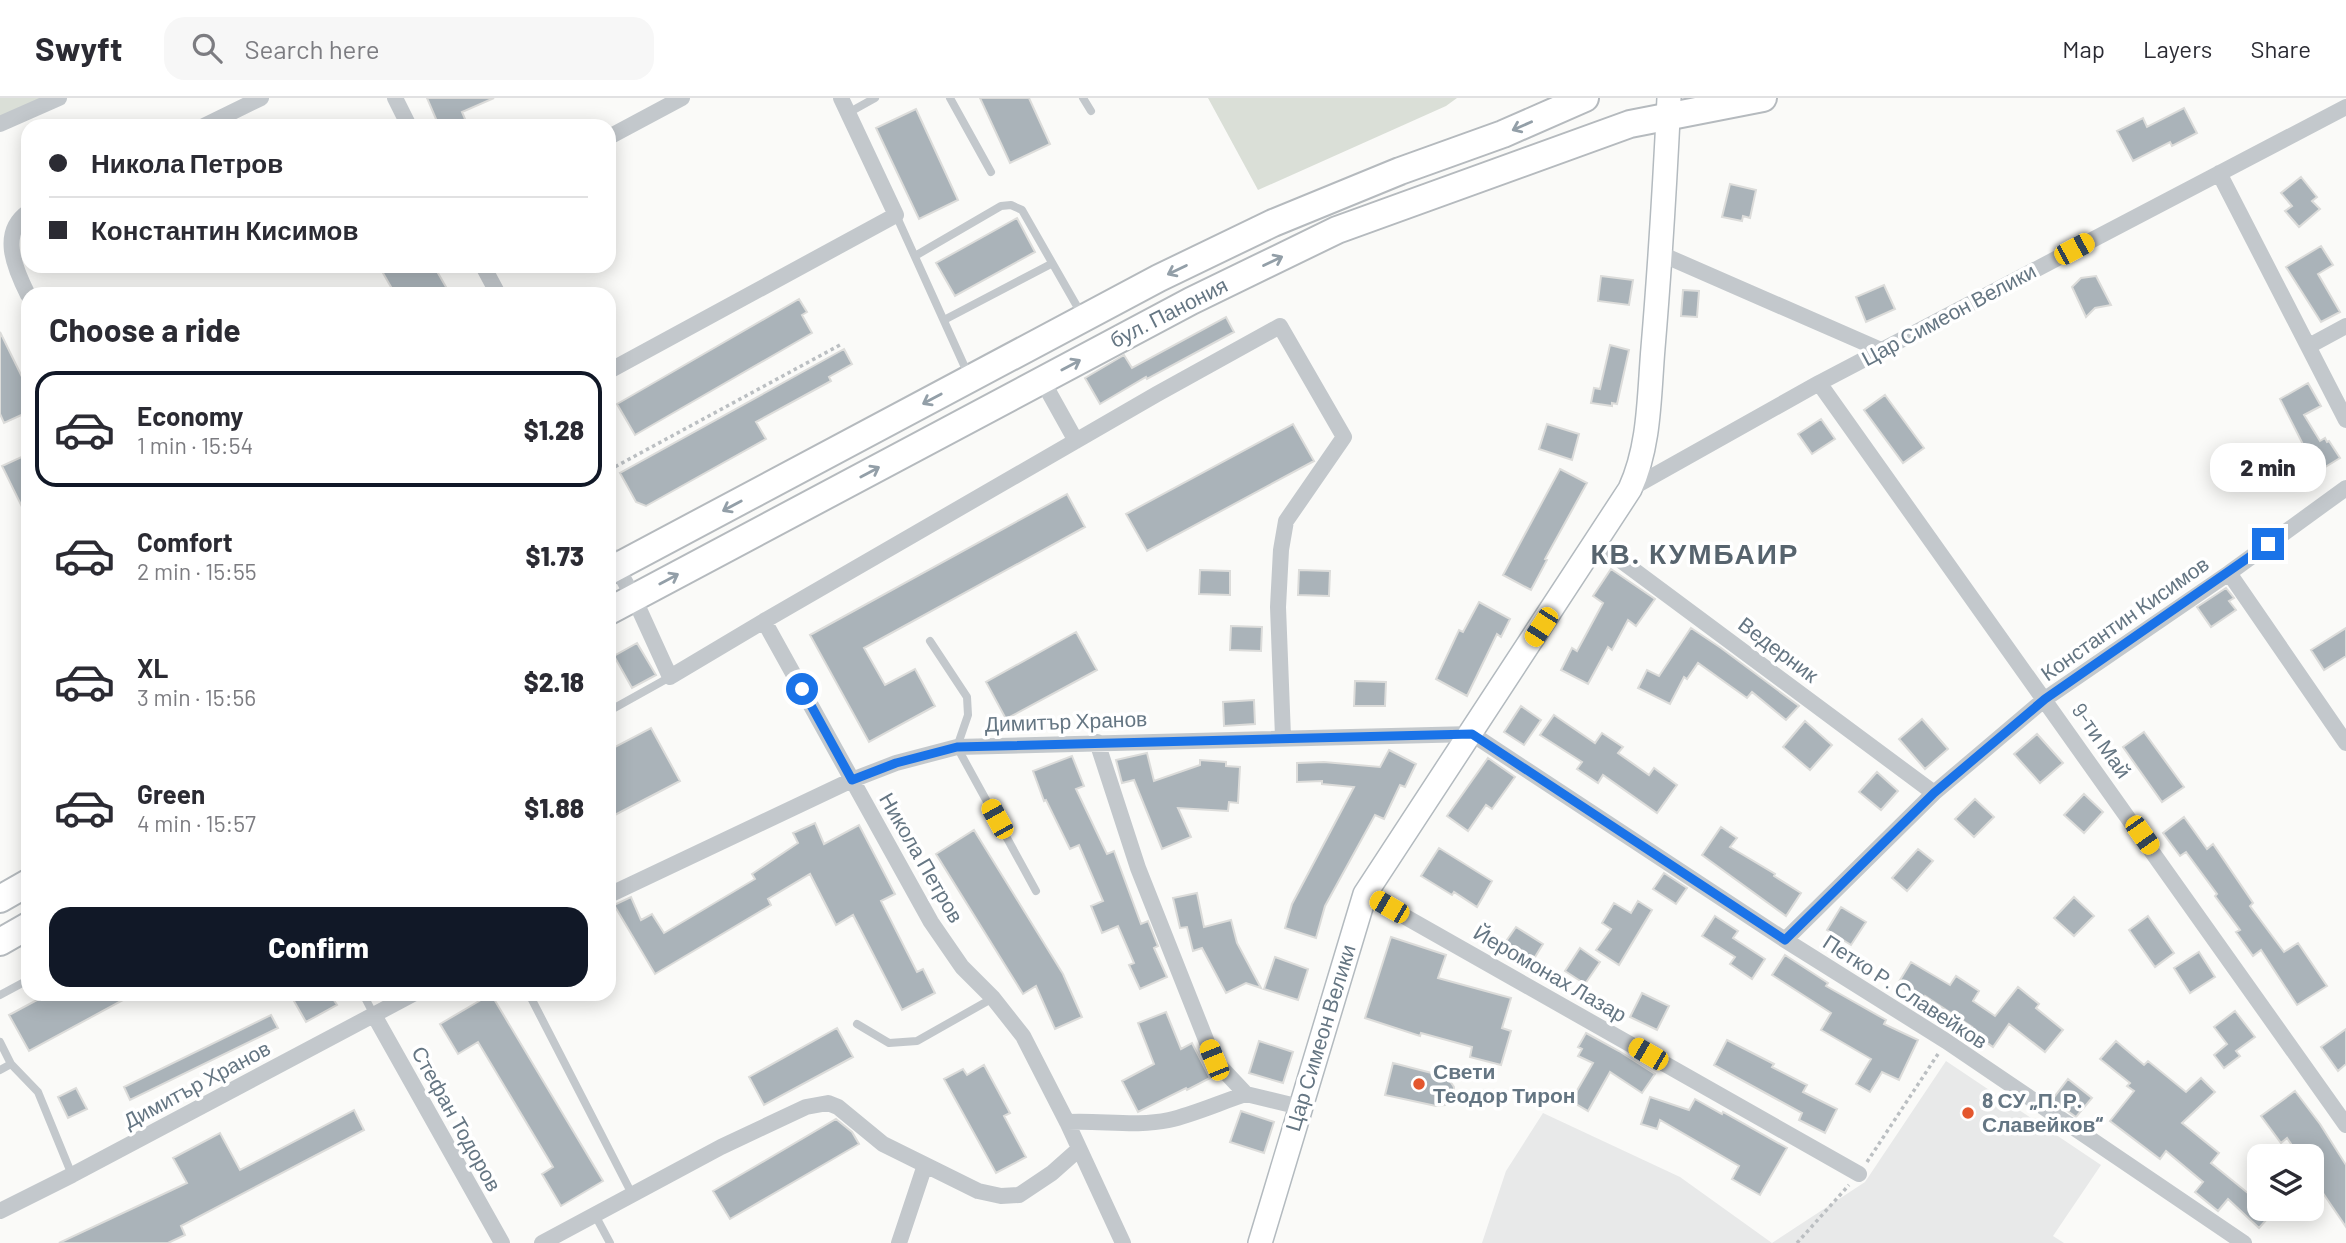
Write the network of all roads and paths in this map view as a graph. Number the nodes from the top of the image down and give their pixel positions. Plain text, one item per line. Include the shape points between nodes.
1 (59, 98) edge
2 (261, 98) edge
3 (395, 98) edge
4 (682, 98) edge
5 (875, 98) edge
6 (950, 98) edge
7 (1083, 98) edge
8 (1585, 98) edge
9 (1763, 98) edge
10 (844, 105) edge
11 (1669, 107) edge
12 (2346, 107) edge
13 (1091, 111) dead end
14 (218, 119) edge
15 (406, 119) edge
16 (0, 124) edge
17 (616, 133) edge
18 (991, 172) dead end
19 (2219, 173) junction
20 (896, 215) junction
21 (21, 216) edge
22 (1661, 254) junction
23 (915, 256) junction
24 (1051, 264) junction
25 (24, 287) edge
26 (1084, 318) junction
27 (944, 320) junction
28 (2346, 326) edge
29 (840, 345) dead end
30 (2309, 345) junction
31 (1881, 350) junction
32 (616, 368) edge
33 (970, 379) junction
34 (1042, 380) junction
35 (1819, 383) junction
36 (2346, 420) edge
37 (1076, 441) junction
38 (616, 466) edge
39 (2346, 488) edge
40 (1630, 489) junction
41 (1596, 542) junction
42 (616, 562) edge
43 (616, 570) edge
44 (2229, 573) junction
45 (634, 598) junction
46 (616, 607) edge
47 (764, 621) junction
48 (930, 641) dead end
49 (670, 677) junction
50 (2045, 699) junction
51 (616, 707) edge
52 (2343, 733) edge
53 (1472, 734) junction
54 (1283, 737) junction
55 (1097, 742) junction
56 (957, 747) junction
57 (852, 780) junction
58 (1934, 793) junction
59 (21, 888) edge
60 (1036, 891) dead end
61 (616, 892) edge
62 (1365, 894) junction
63 (0, 899) edge
64 (21, 930) edge
65 (1785, 940) junction
66 (0, 942) edge
67 (21, 984) edge
68 (0, 995) edge
69 (993, 998) junction
70 (367, 1001) edge
71 (400, 1001) edge
72 (533, 1001) edge
73 (374, 1015) junction
74 (858, 1024) dead end
75 (1946, 1041) junction
76 (0, 1042) edge
77 (11, 1064) junction
78 (0, 1070) edge
79 (1246, 1094) junction
80 (1300, 1107) junction
81 (1067, 1122) junction
82 (2346, 1125) edge
83 (1079, 1149) junction
84 (925, 1165) junction
85 (1860, 1174) junction
86 (72, 1175) junction
87 (632, 1194) junction
88 (0, 1211) edge
89 (594, 1214) junction
90 (502, 1243) edge
91 (542, 1243) edge
92 (610, 1243) edge
93 (900, 1243) edge
94 (1123, 1243) edge
95 (1260, 1243) edge
96 (1797, 1243) edge
97 (2244, 1243) edge

1 - 16 street
2 - 14 street
3 - 15 street
4 - 17 street
5 - 10 lane
6 - 18 lane
7 - 13 lane
8 -> 26 main road, бул. Панония via 1273,223
9 - 11 main road, бул. Панония
10 - 20 street
11 - 22 main road, Цар Симеон Велики
34 -> 11 main road, бул. Панония via 1337,230
12 - 19 street, Цар Симеон Велики
19 - 30 street
19 - 31 street, Цар Симеон Велики
20 - 23 lane
20 - 32 street
21 - 25 street via 14,219 5,238
22 - 31 street
22 - 40 main road, Цар Симеон Велики via 1647,426
23 - 24 lane via 1001,206 1011,205 1022,210
23 - 27 lane
24 - 26 lane
24 - 27 lane
26 - 33 main road, бул. Панония
27 - 33 lane
28 - 30 street
29 - 38 path
30 - 36 street
31 - 35 street, Цар Симеон Велики
33 -> 42 main road, бул. Панония
34 - 37 street
45 -> 34 main road, бул. Панония
35 - 40 street, Цар Симеон Велики
35 - 50 street, 9-ти Май
37 - 47 street
37 - 54 street via 1280,326 1344,437 1286,521 1278,607
39 - 44 street, Константин Кисимов
40 - 41 main road, Цар Симеон Велики
41 - 53 main road, Цар Симеон Велики
41 - 58 street, Ведерник
43 - 45 street
44 - 50 street, Константин Кисимов
44 - 52 street
45 - 46 main road, бул. Панония
45 - 49 street
47 - 49 street
47 - 57 street, Никола Петров
48 - 56 lane via 967,697 968,715
49 - 51 lane
50 - 58 street, Константин Кисимов
50 - 82 street, 9-ти Май
53 - 54 street, Димитър Хранов
53 - 62 main road, Цар Симеон Велики
53 - 65 street, Петко Р. Славейков
54 - 55 street, Димитър Хранов
55 - 56 street, Димитър Хранов
55 - 79 street via 1138,868 1214,1060
56 - 57 street, Димитър Хранов
56 - 60 lane
57 - 61 street, Димитър Хранов
57 - 69 street, Никола Петров via 931,922 962,967
58 - 65 street, Константин Кисимов
59 - 63 main road
62 - 80 main road, Цар Симеон Велики
62 - 85 street, Йеромонах Лазар
64 - 66 main road
65 - 75 street, Петко Р. Славейков
67 - 68 lane
69 - 74 lane via 917,1041 889,1043
69 - 81 street, Никола Петров via 1023,1036
70 - 73 lane
71 - 73 street, Димитър Хранов
72 - 87 lane
73 - 86 street, Димитър Хранов
73 - 90 street, Стефан Тодоров
75 - 85 path
75 - 97 street, Петко Р. Славейков
76 - 77 lane
77 - 78 lane
77 - 86 lane via 38,1092
79 - 80 street
79 - 81 street via 1169,1120
80 - 95 main road, Цар Симеон Велики
81 - 83 street, Никола Петров
83 - 84 street via 1019,1195 978,1191
83 - 94 street, Никола Петров
84 - 87 street via 883,1144 828,1103 806,1107
84 - 93 street
85 - 96 path
86 - 88 street, Димитър Хранов
87 - 89 street
89 - 91 street
89 - 92 lane

